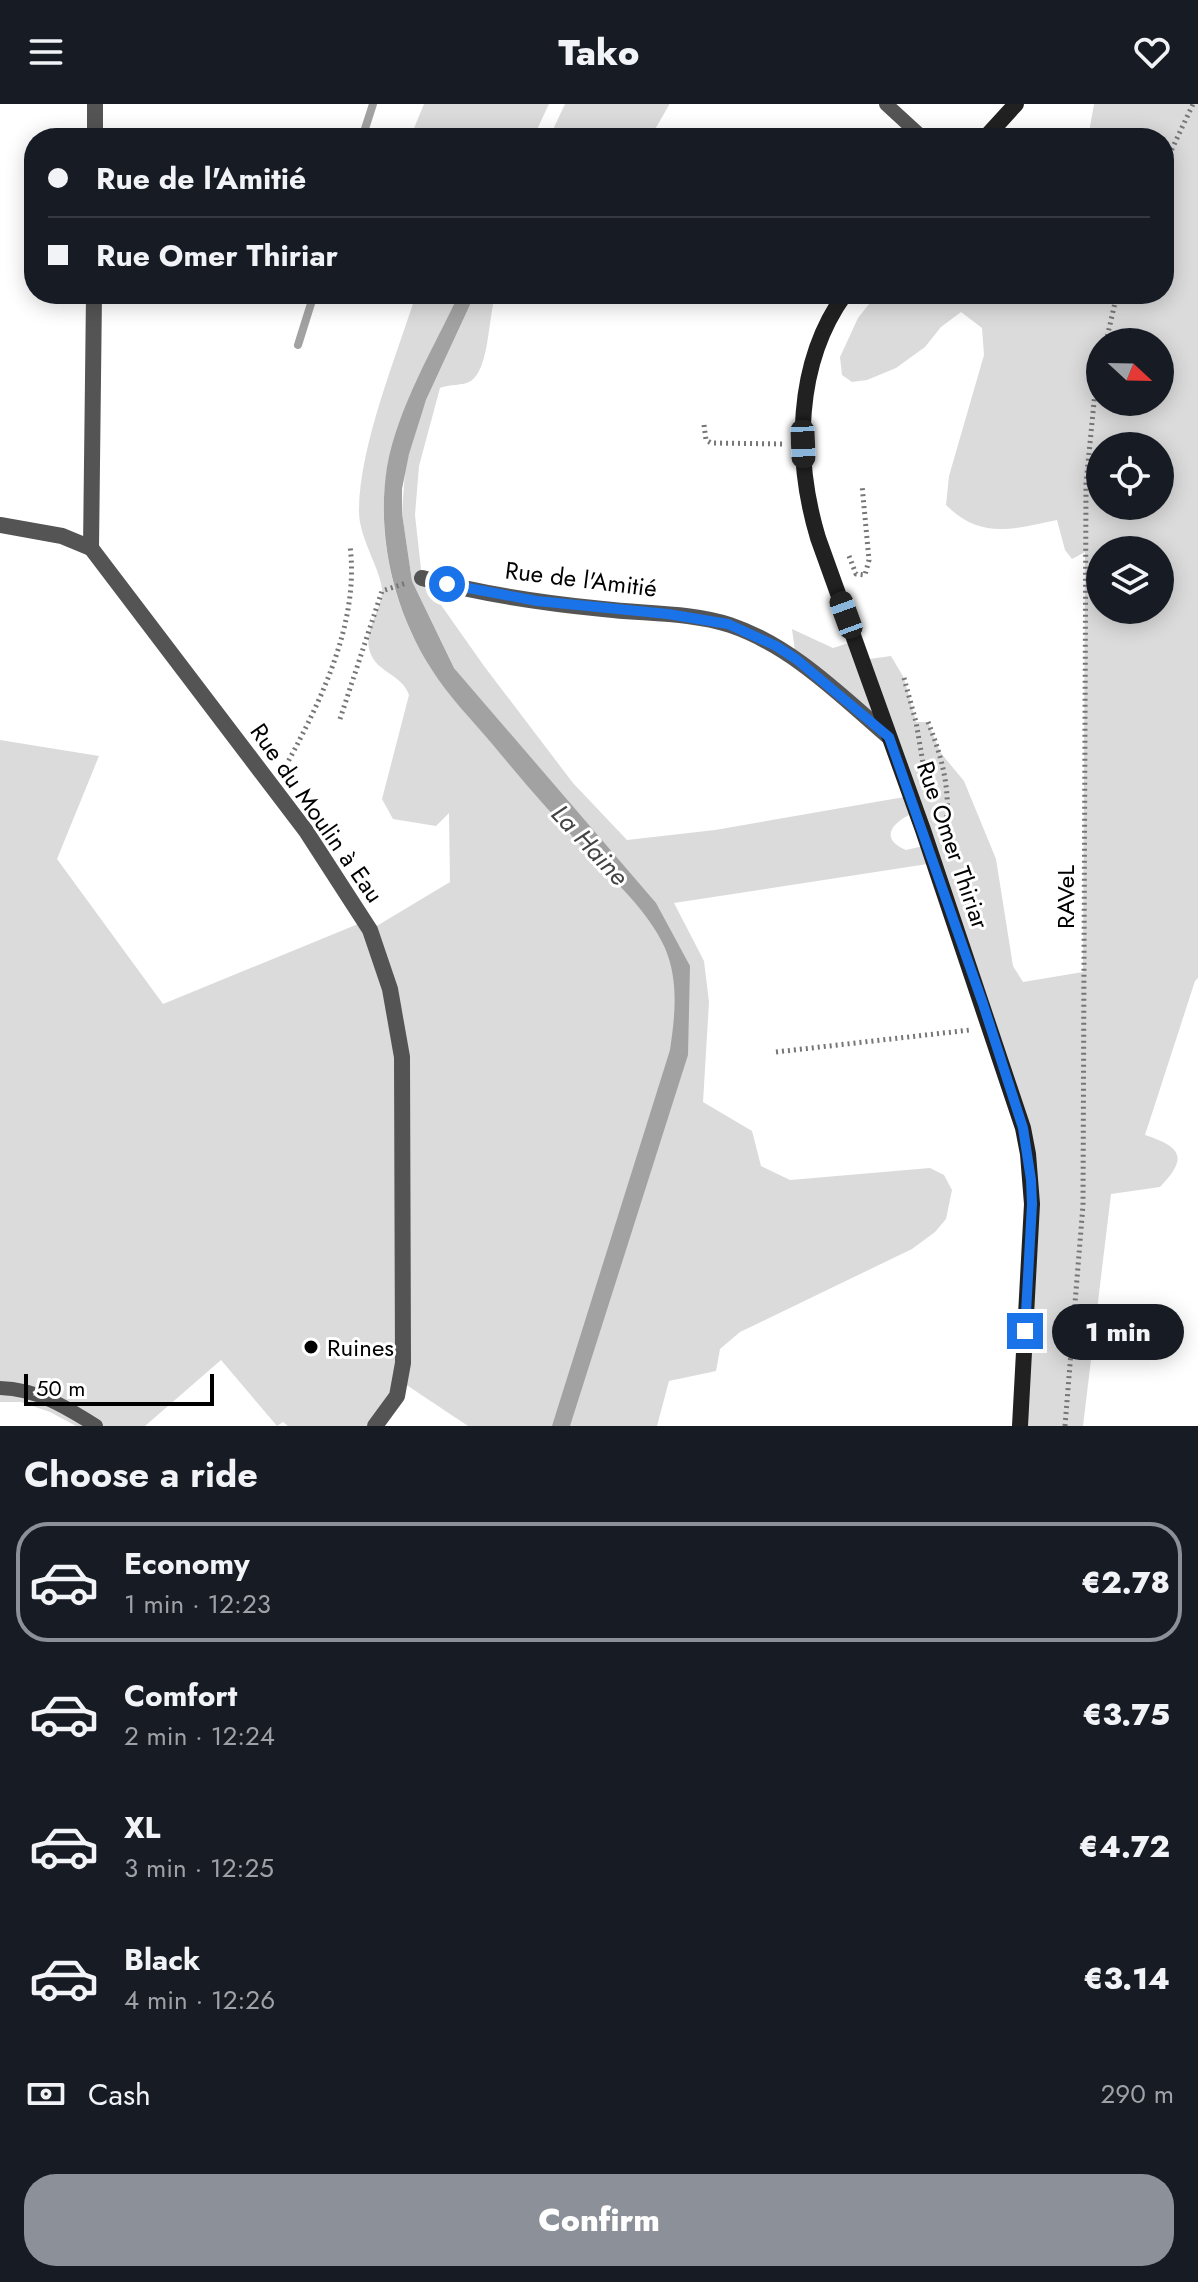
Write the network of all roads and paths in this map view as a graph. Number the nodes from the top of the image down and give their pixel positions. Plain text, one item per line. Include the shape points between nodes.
1 (95, 104) edge
2 (886, 104) edge
3 (1016, 104) edge
4 (1193, 104) edge
5 (95, 128) edge
6 (912, 128) edge
7 (994, 128) edge
8 (1174, 145) edge
9 (94, 304) edge
10 (839, 304) edge
11 (1115, 304) edge
12 (1109, 328) edge
13 (1093, 416) edge
14 (704, 425) dead end
15 (803, 444) junction
16 (862, 485) dead end
17 (0, 525) edge
18 (350, 546) dead end
19 (91, 548) junction
20 (846, 549) dead end
21 (422, 578) dead end
22 (382, 591) dead end
23 (340, 719) dead end
24 (928, 722) dead end
25 (889, 737) junction
26 (274, 788) junction
27 (944, 833) dead end
28 (991, 1028) junction
29 (776, 1052) dead end
30 (0, 1388) edge
31 (96, 1426) edge
32 (375, 1426) edge
33 (1020, 1426) edge
34 (1065, 1426) edge

1 - 5 street
2 - 6 lane
3 - 7 street
4 - 8 path
9 - 19 street
10 - 15 street, Rue Omer Thiriar via 812,362
11 - 12 path
13 - 34 path, RAVeL via 1086,484 1083,1205
14 - 15 path via 711,443
15 - 25 street, Rue Omer Thiriar via 810,514
16 - 20 path via 869,560 865,575 856,574
17 - 19 street via 62,536
18 - 26 path via 352,587 344,624 316,702
19 - 26 street, Rue du Moulin à Eau
21 - 25 street, Rue de l'Amitié via 537,601 728,624 796,659
22 - 23 path
24 - 27 path via 943,764
25 - 28 street, Rue Omer Thiriar
26 - 32 street, Rue du Moulin à Eau via 370,930 398,1023 403,1363 397,1396
28 - 29 path
28 - 33 street, Rue Omer Thiriar via 1023,1128 1031,1180
30 - 31 lane via 39,1395

